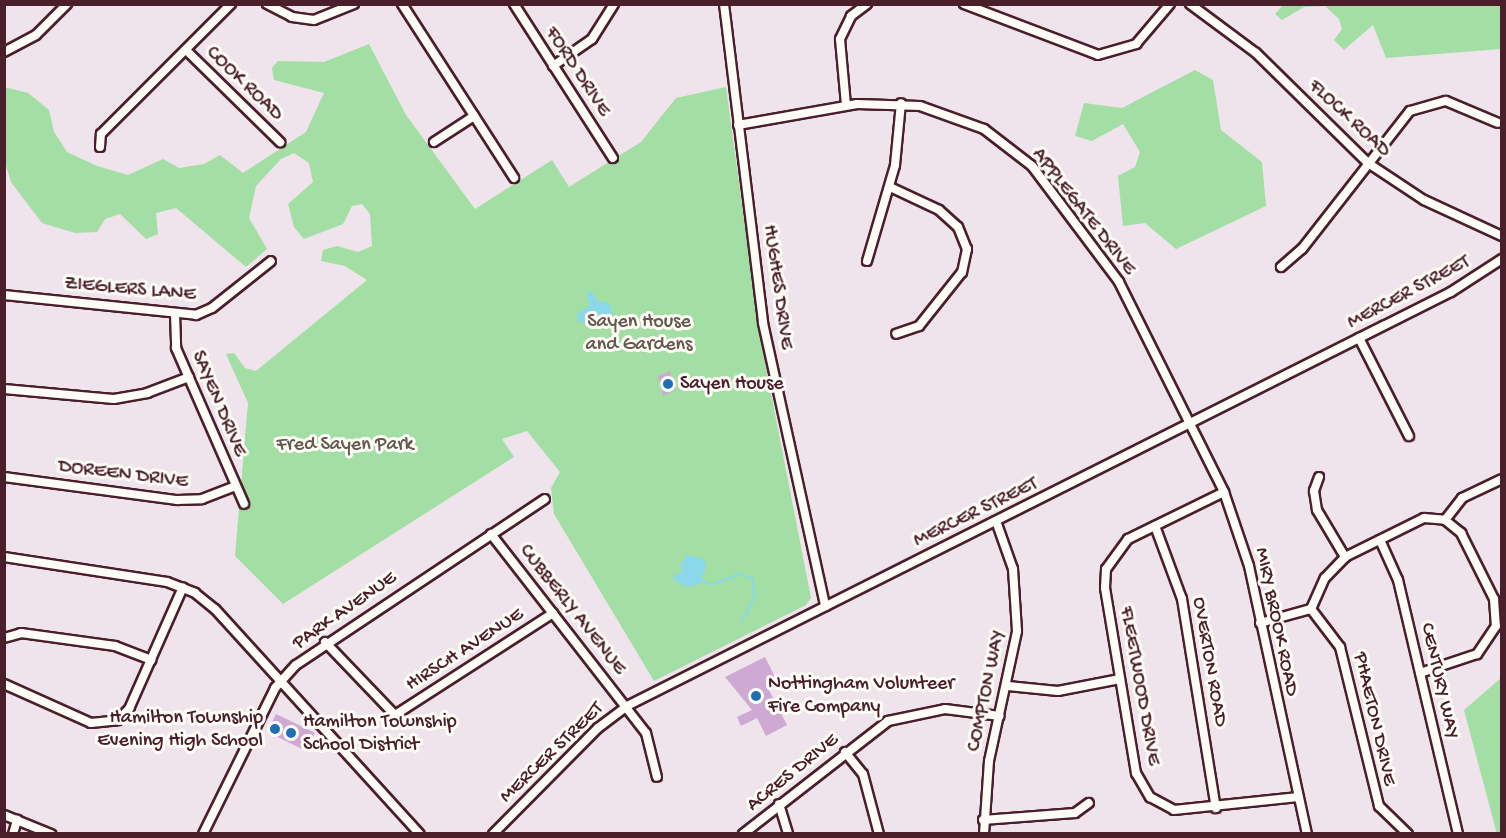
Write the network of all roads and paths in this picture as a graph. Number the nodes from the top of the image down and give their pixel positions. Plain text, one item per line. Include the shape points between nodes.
1 (67, 4) edge
2 (231, 4) edge
3 (267, 4) edge
4 (354, 4) edge
5 (402, 4) edge
6 (514, 4) edge
7 (614, 4) edge
8 (723, 4) edge
9 (867, 4) edge
10 (964, 4) edge
11 (1170, 4) edge
12 (1190, 4) edge
13 (186, 50) junction
14 (4, 52) edge
15 (553, 66) junction
16 (901, 103) junction
17 (846, 105) junction
18 (474, 116) junction
19 (1498, 123) dead end
20 (738, 125) junction
21 (280, 142) dead end
22 (434, 142) dead end
23 (100, 147) dead end
24 (613, 158) dead end
25 (1368, 163) junction
26 (514, 178) dead end
27 (890, 187) junction
28 (1502, 236) edge
29 (1502, 259) edge
30 (271, 261) dead end
31 (867, 261) dead end
32 (1281, 267) dead end
33 (4, 295) edge
34 (175, 314) junction
35 (896, 334) dead end
36 (1359, 338) junction
37 (189, 377) junction
38 (4, 389) edge
39 (1191, 424) junction
40 (1408, 436) dead end
41 (4, 477) edge
42 (1318, 477) dead end
43 (1502, 479) edge
44 (236, 486) junction
45 (1224, 492) junction
46 (545, 499) dead end
47 (244, 504) dead end
48 (1445, 520) junction
49 (996, 522) junction
50 (1155, 526) junction
51 (491, 534) junction
52 (1380, 540) junction
53 (4, 557) edge
54 (1346, 557) junction
55 (183, 587) junction
56 (825, 606) junction
57 (1311, 609) junction
58 (554, 613) junction
59 (1260, 623) junction
60 (4, 638) edge
61 (325, 642) junction
62 (150, 660) junction
63 (1420, 673) junction
64 (1120, 679) junction
65 (281, 681) junction
66 (4, 684) edge
67 (1008, 686) junction
68 (627, 706) junction
69 (1000, 716) junction
70 (845, 752) junction
71 (657, 777) dead end
72 (1298, 797) junction
73 (1089, 803) dead end
74 (779, 804) junction
75 (1216, 808) junction
76 (4, 815) edge
77 (17, 820) junction
78 (983, 820) junction
79 (496, 833) edge
80 (13, 834) edge
81 (51, 834) edge
82 (203, 834) edge
83 (420, 834) edge
84 (743, 834) edge
85 (788, 834) edge
86 (879, 834) edge
87 (984, 834) edge
88 (1307, 834) edge
89 (1408, 834) edge
90 (1458, 834) edge

1 - 14 street via 36,35
2 - 13 street
3 - 4 street via 292,17 314,20
5 - 18 street
6 - 15 street, FORD DRIVE
7 - 15 street via 592,39
8 - 20 street, HUGHES DRIVE
9 - 17 street via 851,16 840,39
10 - 11 street via 1098,55 1136,44
12 - 25 street, FLOCK ROAD via 1256,53
13 - 21 street, COOK ROAD
13 - 23 street via 101,134
15 - 24 street, FORD DRIVE
16 - 17 street, APPLEGATE DRIVE
16 - 27 street
16 - 39 street, APPLEGATE DRIVE via 968,121 999,139 1032,166 1119,282
17 - 20 street, APPLEGATE DRIVE
18 - 22 street
18 - 26 street
19 - 25 street via 1455,102 1427,102 1402,117
20 - 56 street, HUGHES DRIVE via 763,323
25 - 28 street, FLOCK ROAD via 1424,200
25 - 32 street via 1302,249
27 - 31 street
27 - 35 street via 945,215 962,233 967,249 962,272 919,326
29 - 36 street, MERCER STREET via 1451,292
30 - 34 street, ZIEGLERS LANE via 212,308 196,315
33 - 34 street, ZIEGLERS LANE
34 - 37 street, SAYEN DRIVE via 175,343
36 - 39 street, MERCER STREET
36 - 40 street
37 - 38 street via 147,393 114,399
37 - 44 street, SAYEN DRIVE
39 - 45 street, MIRY BROOK ROAD
39 - 49 street, MERCER STREET
41 - 44 street, DOREEN DRIVE via 177,500 202,499
42 - 54 street via 1314,491 1317,510
43 - 48 street via 1456,502
44 - 47 street, SAYEN DRIVE
45 - 50 street, FLEETWOOD DRIVE
45 - 59 street, MIRY BROOK ROAD via 1247,558
46 - 51 street, PARK AVENUE
48 - 52 street via 1424,518
48 - 63 street via 1461,533 1494,599 1496,626 1477,654
49 - 56 street, MERCER STREET
49 - 67 street, COMPTON WAY via 1013,569 1018,610
50 - 64 street, FLEETWOOD DRIVE via 1120,545 1106,569
50 - 75 street, OVERTON ROAD via 1182,599
51 - 58 street, CUBBERLY AVENUE
51 - 61 street, PARK AVENUE
52 - 54 street
52 - 63 street, CENTURY WAY via 1398,580
53 - 55 street
54 - 57 street via 1325,578
55 - 62 street
55 - 65 street via 215,609
56 - 68 street, MERCER STREET
57 - 59 street
57 - 89 street, PHAETON DRIVE via 1340,647 1379,806
58 - 61 street, HIRSCH AVENUE via 395,715
58 - 68 street, CUBBERLY AVENUE
59 - 72 street, MIRY BROOK ROAD
60 - 62 street via 21,633 103,645
61 - 65 street, PARK AVENUE
62 - 66 street via 129,709 105,724 91,723
63 - 90 street, CENTURY WAY
64 - 67 street via 1058,691
64 - 75 street, FLEETWOOD DRIVE via 1136,773 1144,790 1174,810
65 - 82 street, PARK AVENUE
65 - 83 street
67 - 69 street, COMPTON WAY
68 - 71 street, CUBBERLY AVENUE via 646,733
68 - 79 street, MERCER STREET via 598,728
69 - 70 street, ACRES DRIVE via 945,709 895,718
69 - 78 street, COMPTON WAY
70 - 74 street, ACRES DRIVE
70 - 86 street via 862,774
72 - 75 street, FLEETWOOD DRIVE
72 - 88 street, MIRY BROOK ROAD
73 - 78 street via 1075,813
74 - 84 street, ACRES DRIVE
74 - 85 street
76 - 77 street
77 - 80 street
77 - 81 street
78 - 87 street, COMPTON WAY

